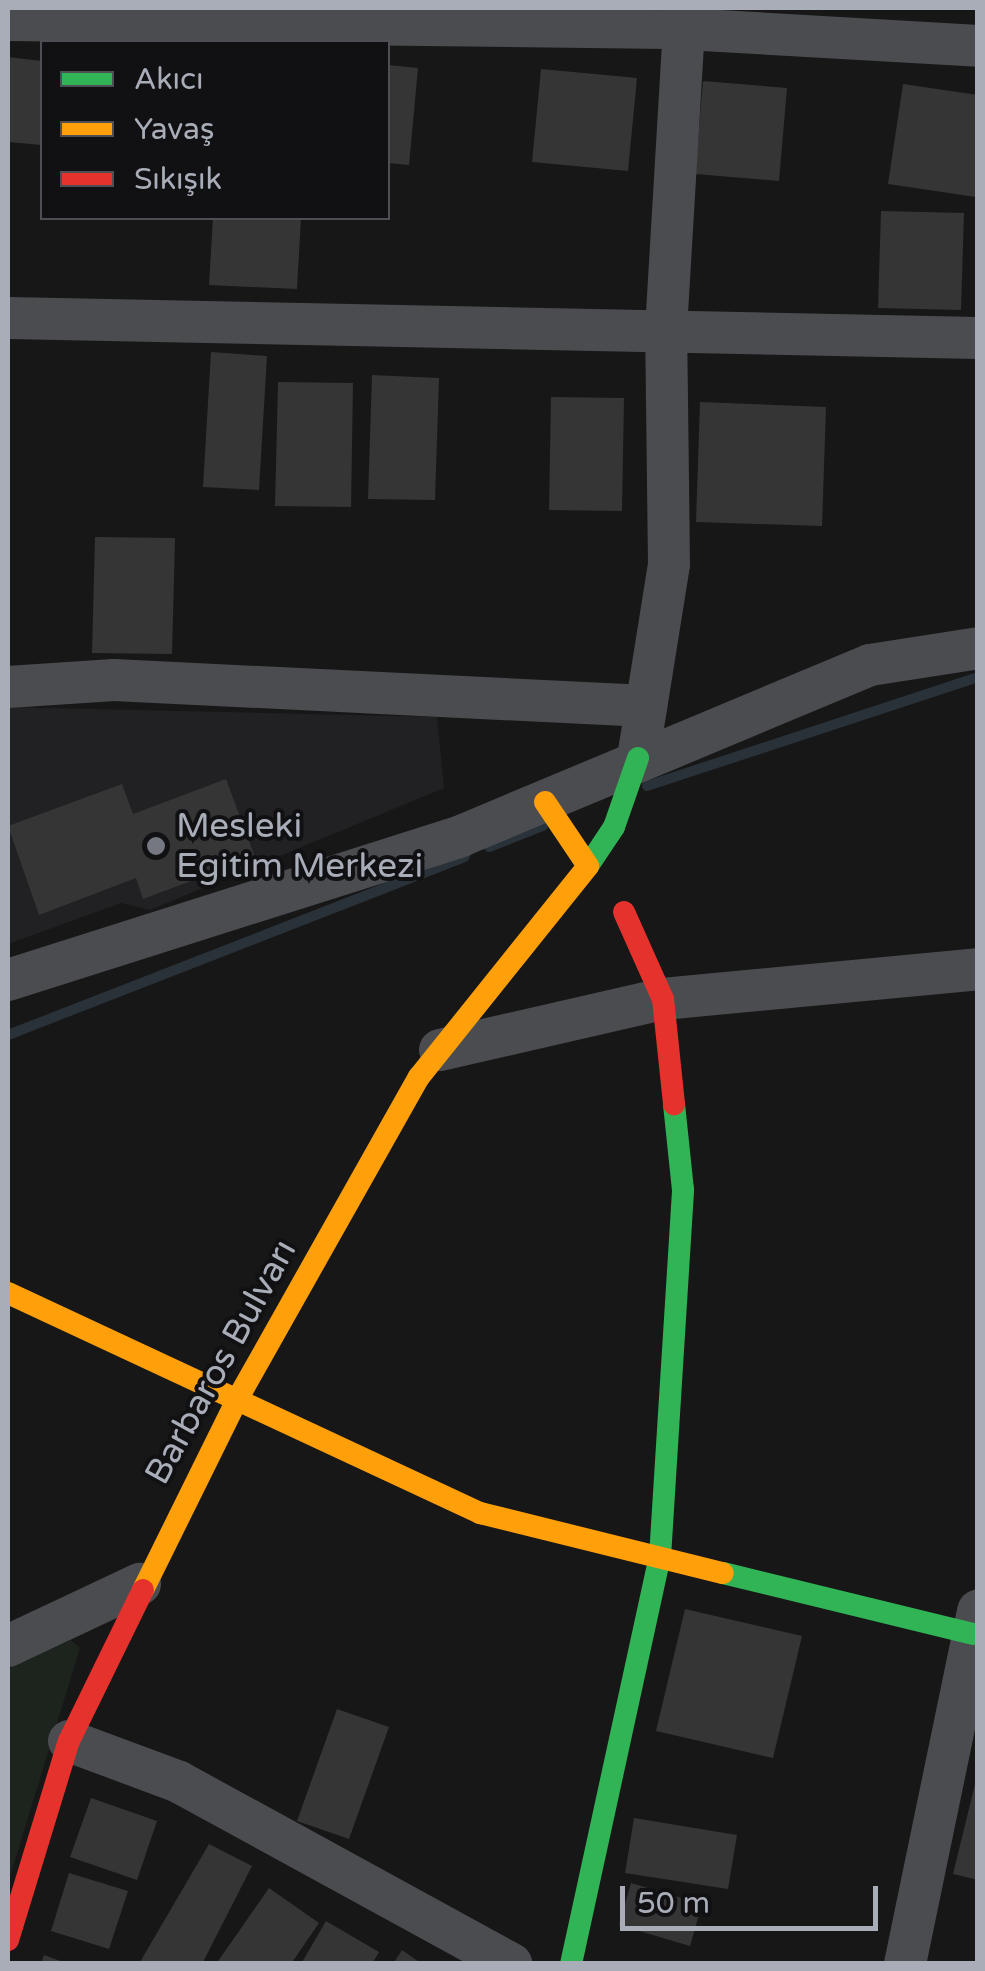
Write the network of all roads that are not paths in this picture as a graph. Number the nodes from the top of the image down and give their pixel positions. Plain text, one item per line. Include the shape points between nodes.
1 (686, 18) edge
2 (8, 20) edge
3 (978, 46) edge
4 (8, 318) edge
5 (666, 330) junction
6 (978, 338) edge
7 (978, 648) edge
8 (8, 688) edge
9 (646, 706) junction
10 (636, 767) junction
11 (549, 808) junction
12 (588, 866) junction
13 (624, 912) dead end
14 (978, 969) edge
15 (8, 980) edge
16 (663, 999) junction
17 (440, 1050) junction
18 (8, 1294) edge
19 (238, 1398) junction
20 (660, 1558) junction
21 (140, 1584) junction
22 (975, 1622) edge
23 (8, 1646) edge
24 (68, 1742) junction
25 (8, 1940) edge
26 (512, 1964) edge
27 (571, 1964) edge
28 (904, 1964) edge

1 - 2 street
1 - 3 street
1 - 5 street
4 - 5 street
5 - 6 street
5 - 9 street via 669,564
7 - 10 street via 870,665
8 - 9 street via 133,681
9 - 10 street
10 - 11 street
10 - 12 street, Barbaros Bulvarı via 614,827
11 - 12 street
11 - 15 street
12 - 17 street, Barbaros Bulvarı
13 - 16 street
14 - 16 street
16 - 17 street
16 - 20 street via 682,1190
17 - 19 street, Barbaros Bulvarı
18 - 19 street
19 - 20 street via 480,1514
19 - 21 street, Barbaros Bulvarı
20 - 22 street
20 - 27 street
21 - 23 street
21 - 24 street, Barbaros Bulvarı
22 - 28 street
24 - 25 street, Barbaros Bulvarı
24 - 26 street via 178,1782

